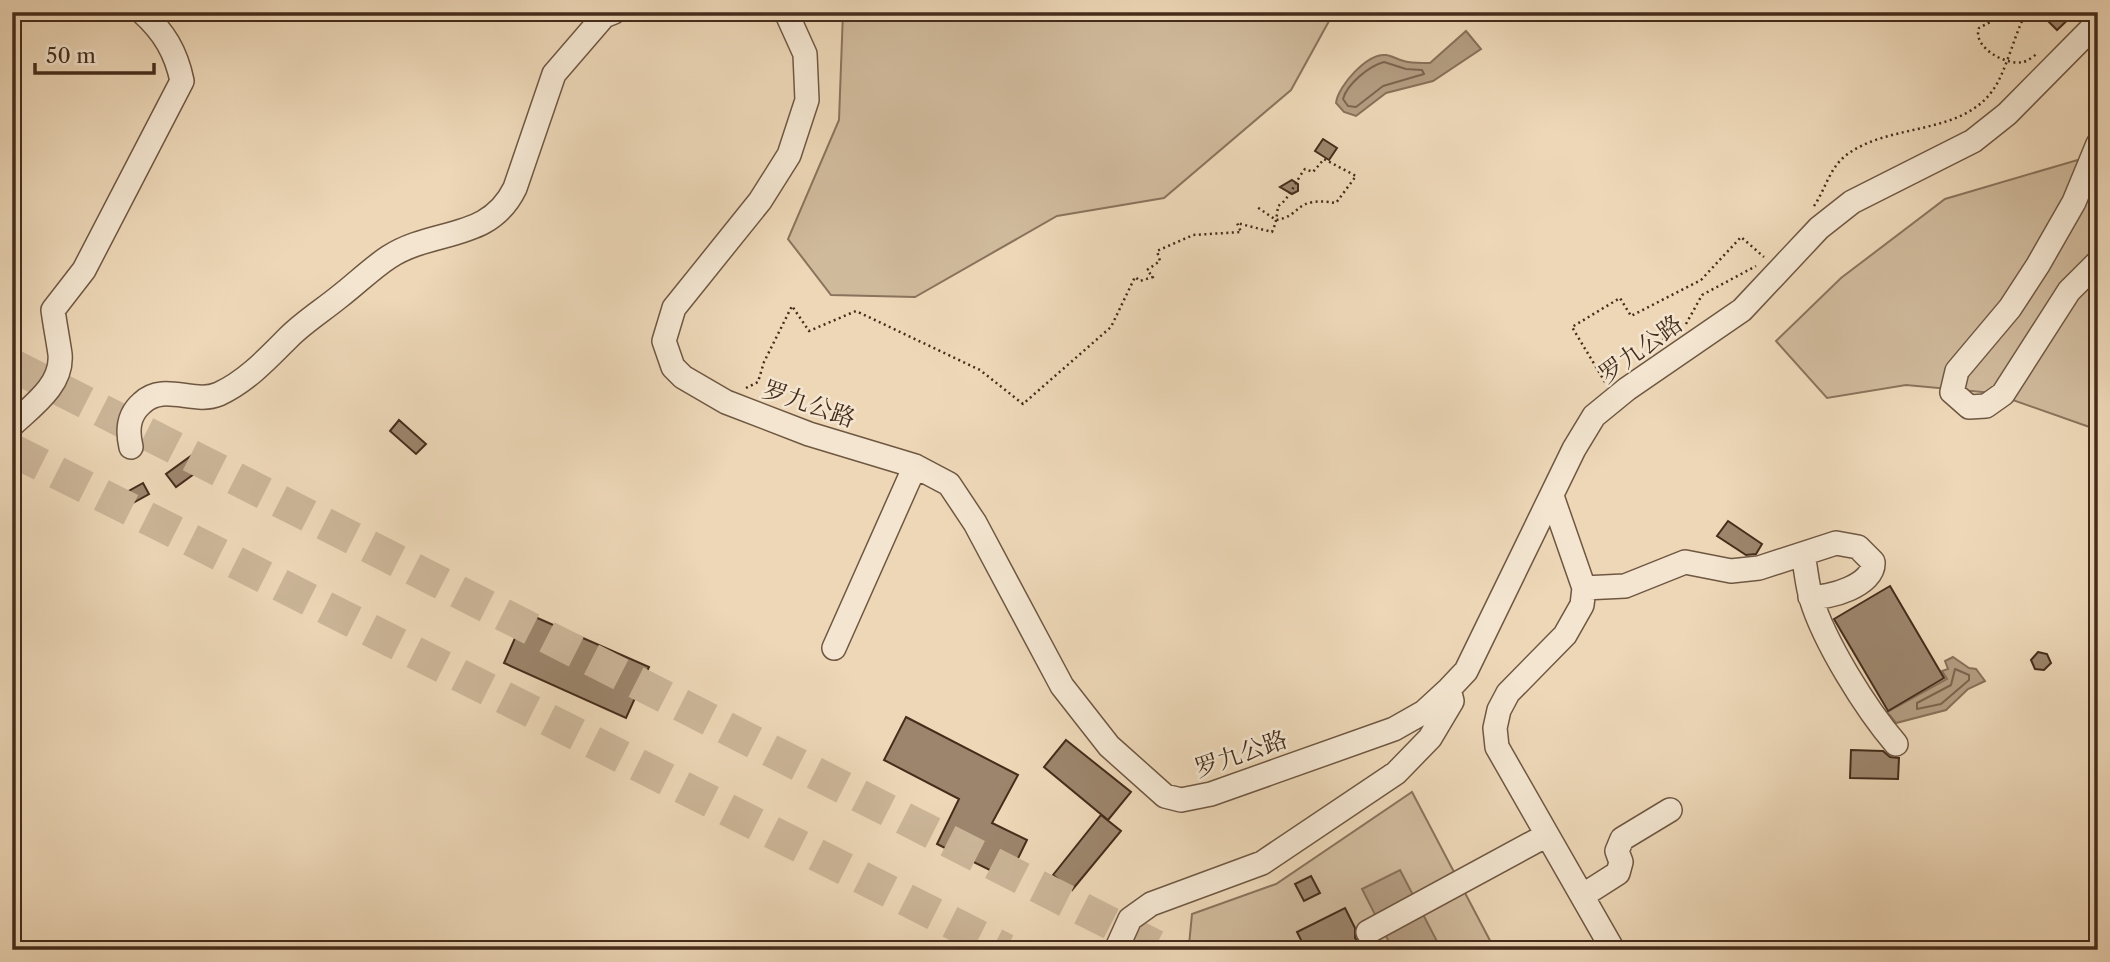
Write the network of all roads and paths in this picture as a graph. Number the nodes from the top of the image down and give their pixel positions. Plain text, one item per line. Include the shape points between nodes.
1 (142, 12) edge
2 (614, 12) edge
3 (786, 12) edge
4 (2008, 12) edge
5 (2030, 12) edge
6 (2098, 22) edge
7 (2045, 49) dead end
8 (2005, 60) junction
9 (2098, 144) edge
10 (1257, 207) dead end
11 (1813, 208) dead end
12 (1276, 220) junction
13 (1773, 254) dead end
14 (1766, 259) junction
15 (2098, 262) edge
16 (1686, 326) dead end
17 (1610, 391) dead end
18 (726, 402) junction
19 (12, 425) edge
20 (131, 447) dead end
21 (915, 466) junction
22 (1552, 496) junction
23 (1532, 536) junction
24 (1803, 555) junction
25 (1574, 566) junction
26 (1584, 588) junction
27 (1810, 597) junction
28 (834, 648) dead end
29 (1449, 689) junction
30 (1896, 744) dead end
31 (1670, 810) dead end
32 (1547, 835) junction
33 (1582, 896) junction
34 (1371, 931) dead end
35 (1116, 950) edge
36 (1612, 950) edge

1 - 19 street via 177,57 182,81 84,270 53,310 60,355 52,385
2 - 20 street via 604,16 554,74 515,188 495,217 391,255 290,336 268,361 218,395 167,393 143,401 130,422
3 - 18 street, 罗九公路 via 805,54 807,100 789,155 760,201 674,308 664,341 673,367 683,377
4 - 8 path via 1982,25 1977,36 1980,44
5 - 8 path
6 - 22 street, 罗九公路 via 2007,114 1973,141 1852,202 1819,228 1742,310 1594,416
7 - 8 path via 2025,62
8 - 11 path via 1994,89 1982,103 1958,116 1895,134 1846,155
9 - 15 street via 2074,202 2038,265 2010,308 1957,371 1952,392 1969,407 1986,405 2003,394 2069,291
10 - 12 path
12 - 12 path via 1278,206 1305,169 1313,172 1324,159 1356,176 1336,203 1315,200
12 - 18 path via 1272,232 1237,223 1241,232 1194,235 1157,251 1160,261 1147,270 1153,277 1135,278 1111,327 1023,404 979,370 856,311 809,331 792,306 758,382 735,392
13 - 14 path
14 - 16 path via 1702,295
14 - 17 path via 1741,237 1701,280 1631,316 1620,298 1572,327
18 - 21 street, 罗九公路 via 809,434
21 - 28 street
21 - 29 street, 罗九公路 via 949,484 975,523 1062,686 1108,746 1165,796 1181,800 1211,794 1394,729 1424,712
22 - 23 street, 罗九公路
22 - 25 street
23 - 25 street
23 - 29 street, 罗九公路 via 1466,671
24 - 26 street via 1731,571 1685,562 1625,586
24 - 27 street
24 - 27 street via 1836,543 1847,544 1873,562 1867,579 1821,598
25 - 26 street
26 - 32 street via 1576,621 1508,693 1495,728 1497,747
27 - 30 street via 1821,626
29 - 35 street via 1452,701 1430,737 1396,773 1262,863 1151,904 1130,919
31 - 33 street via 1622,839 1617,850 1618,873
32 - 33 street
32 - 34 street
33 - 36 street

